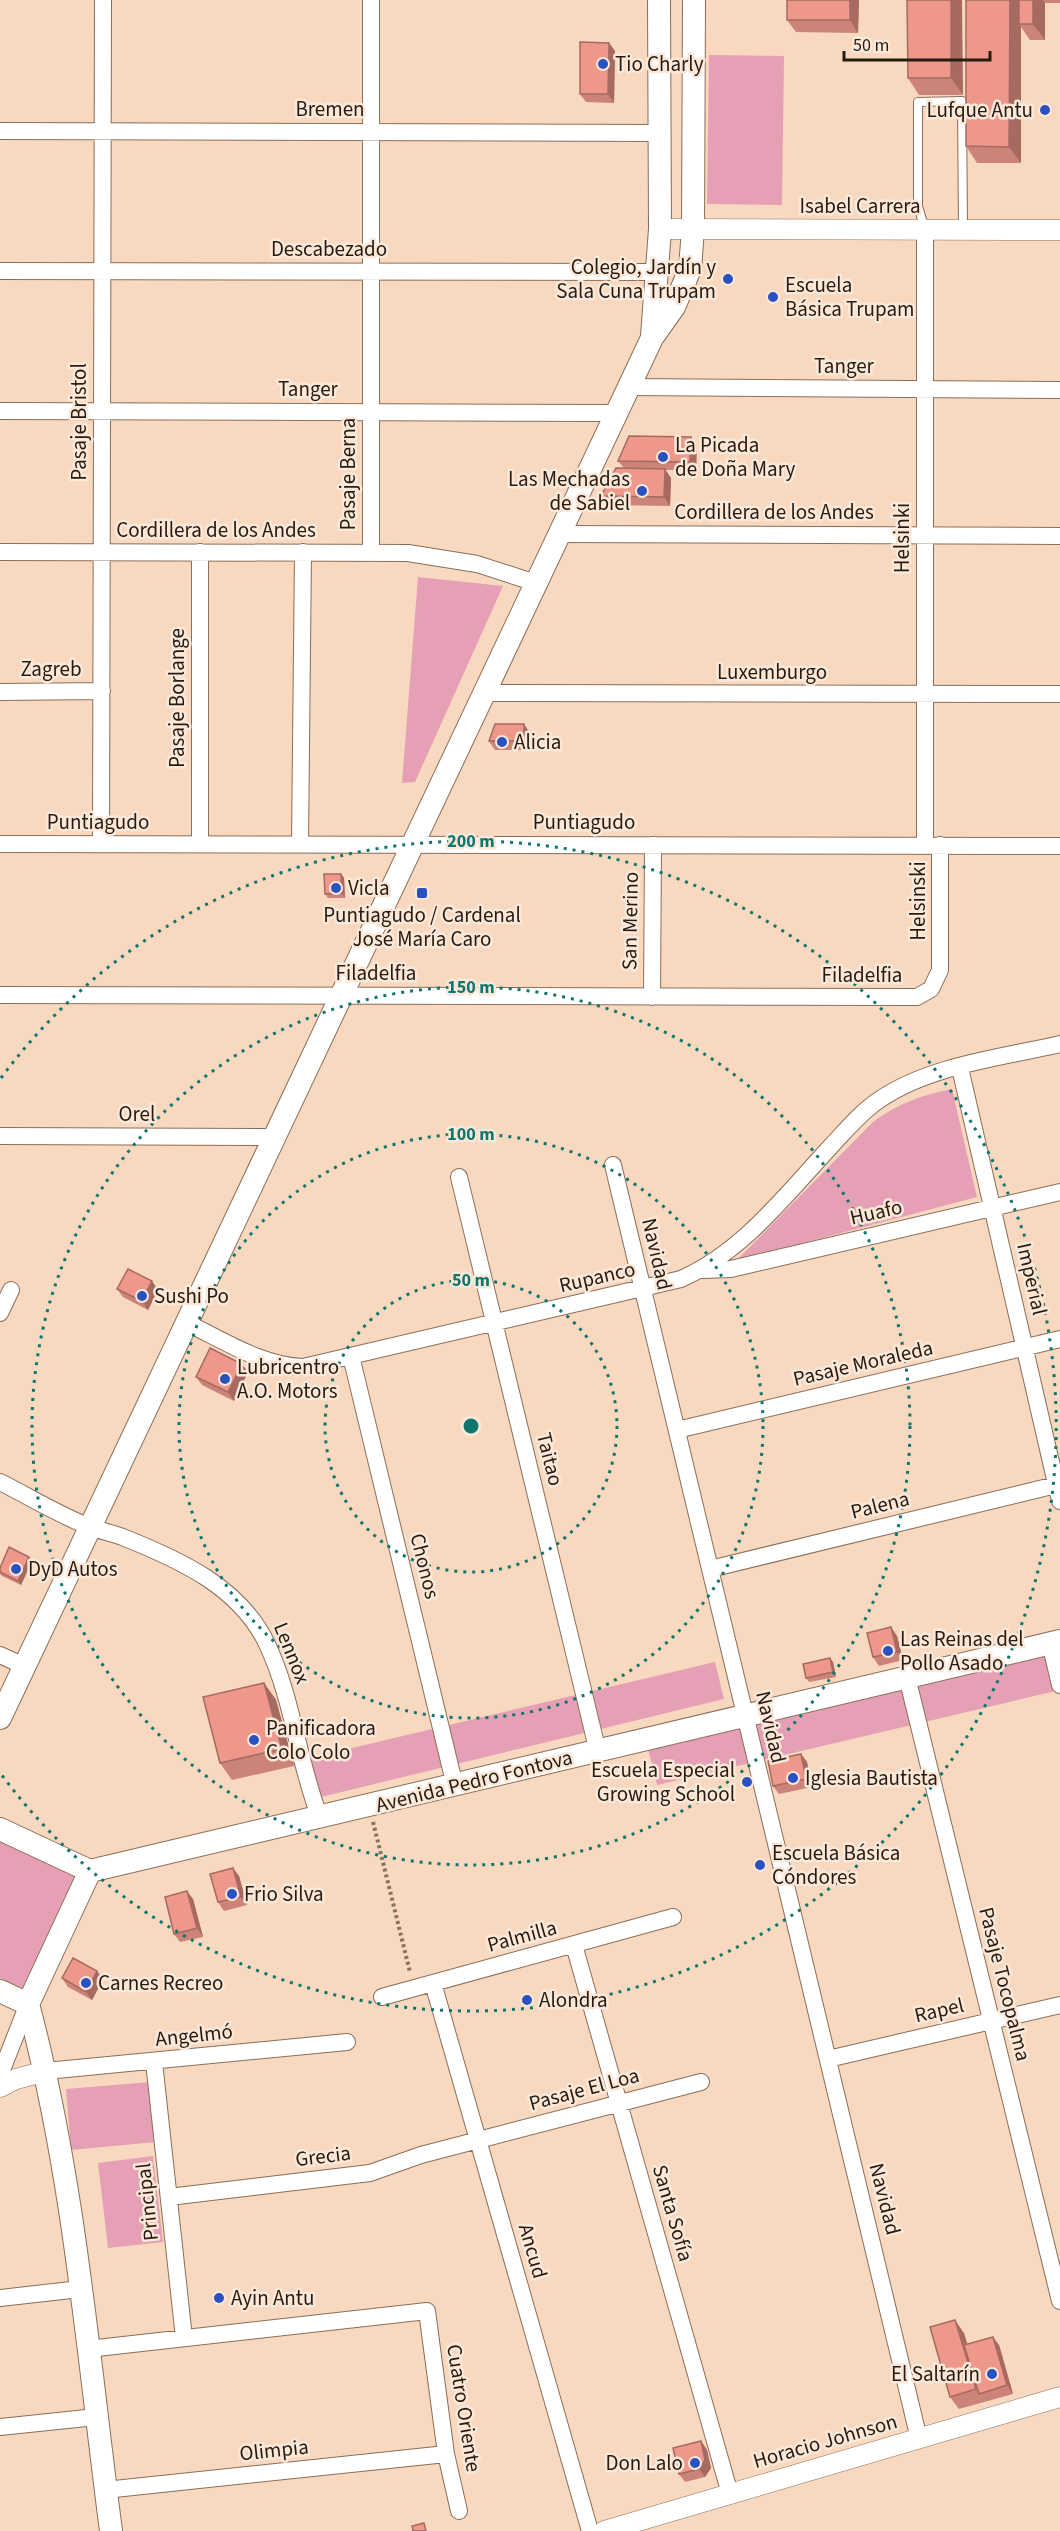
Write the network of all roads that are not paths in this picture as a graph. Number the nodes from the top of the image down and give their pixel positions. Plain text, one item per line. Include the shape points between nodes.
1 (103, 0) edge
2 (371, 0) edge
3 (659, 0) edge
4 (694, 0) edge
5 (0, 131) edge
6 (102, 131) junction
7 (371, 132) junction
8 (660, 133) junction
9 (693, 229) junction
10 (660, 230) junction
11 (925, 230) junction
12 (963, 230) junction
13 (1060, 230) edge
14 (0, 272) edge
15 (102, 272) junction
16 (371, 272) junction
17 (658, 272) junction
18 (652, 338) junction
19 (628, 387) junction
20 (925, 389) junction
21 (1060, 390) edge
22 (0, 411) edge
23 (102, 411) junction
24 (371, 412) junction
25 (616, 413) junction
26 (559, 534) junction
27 (925, 535) junction
28 (1060, 536) edge
29 (0, 552) edge
30 (102, 552) junction
31 (200, 552) junction
32 (303, 552) junction
33 (370, 552) junction
34 (536, 583) junction
35 (102, 691) junction
36 (0, 692) edge
37 (484, 693) junction
38 (925, 694) junction
39 (1060, 694) edge
40 (0, 844) edge
41 (101, 844) junction
42 (200, 844) junction
43 (300, 844) junction
44 (412, 844) junction
45 (653, 845) junction
46 (932, 846) junction
47 (1060, 846) edge
48 (931, 989) joint
49 (0, 996) edge
50 (341, 996) junction
51 (652, 997) junction
52 (1060, 1044) edge
53 (960, 1068) junction
54 (0, 1136) edge
55 (274, 1137) junction
56 (613, 1165) dead end
57 (459, 1178) dead end
58 (1060, 1192) edge
59 (992, 1208) junction
60 (701, 1270) junction
61 (11, 1290) dead end
62 (643, 1290) junction
63 (0, 1313) edge
64 (187, 1323) junction
65 (494, 1324) junction
66 (1060, 1339) edge
67 (1024, 1348) junction
68 (351, 1356) junction
69 (677, 1430) junction
70 (0, 1482) edge
71 (1059, 1490) edge
72 (90, 1527) junction
73 (710, 1569) junction
74 (1055, 1642) edge
75 (0, 1655) edge
76 (24, 1666) junction
77 (907, 1677) junction
78 (1060, 1685) edge
79 (746, 1716) junction
80 (0, 1718) edge
81 (598, 1752) junction
82 (455, 1786) junction
83 (320, 1818) junction
84 (0, 1829) edge
85 (90, 1871) junction
86 (673, 1917) dead end
87 (574, 1945) junction
88 (433, 1983) junction
89 (0, 1991) edge
90 (382, 1997) dead end
91 (28, 2004) junction
92 (1060, 2005) edge
93 (991, 2021) junction
94 (347, 2042) dead end
95 (828, 2059) junction
96 (154, 2062) junction
97 (46, 2071) junction
98 (0, 2075) edge
99 (701, 2082) dead end
100 (0, 2086) edge
101 (619, 2103) junction
102 (478, 2140) junction
103 (169, 2197) junction
104 (80, 2289) junction
105 (0, 2298) edge
106 (1060, 2301) edge
107 (184, 2338) junction
108 (88, 2349) junction
109 (1060, 2397) edge
110 (96, 2417) junction
111 (0, 2427) edge
112 (920, 2439) junction
113 (446, 2454) junction
114 (105, 2490) junction
115 (730, 2494) junction
116 (459, 2511) dead end
117 (612, 2530) edge
118 (111, 2531) edge
119 (590, 2531) edge

1 - 6 street, Pasaje Bristol
2 - 7 street, Pasaje Berna
3 - 8 main road
4 - 9 main road
5 - 6 street, Bremen
6 - 7 street, Bremen
6 - 15 street, Pasaje Bristol
7 - 8 street, Bremen
7 - 16 street, Pasaje Berna
8 - 10 main road
9 - 10 street, Isabel Carrera
9 - 11 street, Isabel Carrera
9 - 18 main road via 685,285
10 - 17 main road
11 - 12 street, Isabel Carrera
11 - 12 lane via 918,207 918,102 962,101
11 - 20 street, Helsinki
12 - 13 street, Isabel Carrera
14 - 15 street, Descabezado
15 - 16 street, Descabezado
15 - 23 street, Pasaje Bristol
16 - 17 street, Descabezado
16 - 24 street, Pasaje Berna
17 - 18 main road
18 - 19 main road
19 - 20 street, Tanger
19 - 25 main road
20 - 21 street, Tanger
20 - 27 street, Helsinki
22 - 23 street, Tanger
23 - 24 street, Tanger
23 - 30 street, Pasaje Bristol
24 - 25 street, Tanger
24 - 33 street, Pasaje Berna
25 - 26 main road
26 - 27 street, Cordillera de los Andes
26 - 34 main road
27 - 28 street, Cordillera de los Andes
27 - 38 street, Helsinki
29 - 30 street, Cordillera de los Andes
30 - 31 street, Cordillera de los Andes
30 - 35 street, Pasaje Bristol
31 - 32 street, Cordillera de los Andes
31 - 42 street, Pasaje Borlange
32 - 33 street, Cordillera de los Andes
32 - 43 street
33 - 34 street, Cordillera de los Andes via 443,557
34 - 37 main road
35 - 36 street, Zagreb
35 - 41 street, Pasaje Bristol
37 - 38 street, Luxemburgo
37 - 44 main road
38 - 39 street, Luxemburgo
38 - 46 street, Helsinki
40 - 41 street, Puntiagudo
41 - 42 street, Puntiagudo
42 - 43 street, Puntiagudo
43 - 44 street, Puntiagudo
44 - 45 street, Puntiagudo
44 - 50 main road
45 - 46 street, Puntiagudo
45 - 51 street, San Merino
46 - 47 street, Puntiagudo
46 - 48 street, Helsinski via 940,970
48 - 51 street, Filadelfia via 908,998
49 - 50 street, Filadelfia
50 - 51 street, Filadelfia
50 - 55 main road
52 - 53 street, Rupanco
53 - 59 street, Imperial
53 - 60 street, Rupanco via 906,1084 863,1112 746,1236
54 - 55 street, Orel
55 - 64 main road
56 - 62 street, Navidad
57 - 65 street, Taitao
58 - 59 street, Huafo
59 - 60 street, Huafo via 731,1269
59 - 67 street, Imperial
60 - 62 street, Rupanco
61 - 63 street
62 - 65 street, Rupanco
62 - 69 street, Navidad
64 - 68 street, Rupanco via 288,1366 303,1367
64 - 72 main road
65 - 68 street, Rupanco
65 - 81 street, Taitao
66 - 67 street, Pasaje Moraleda
67 - 69 street, Pasaje Moraleda
67 - 71 street, Imperial
68 - 82 street, Chonos
69 - 73 street, Navidad
70 - 72 street, Lennox
71 - 73 street, Palena
72 - 76 main road
72 - 83 street, Lennox via 186,1565 218,1584 255,1624 283,1685
73 - 79 street, Navidad
74 - 77 main road, Avenida Pedro Fontova
74 - 78 street
75 - 76 street
76 - 80 main road
77 - 79 main road, Avenida Pedro Fontova
77 - 93 street, Pasaje Tocopalma
79 - 81 main road, Avenida Pedro Fontova
79 - 95 street, Navidad
81 - 82 main road, Avenida Pedro Fontova
82 - 83 main road, Avenida Pedro Fontova
83 - 85 main road, Avenida Pedro Fontova
84 - 85 main road
85 - 91 main road
86 - 87 street, Palmilla
87 - 88 street, Palmilla
87 - 101 street, Santa Sofía
88 - 90 street, Palmilla
88 - 102 street, Ancud
89 - 91 main road
91 - 97 main road
91 - 98 street
92 - 93 street, Rapel
93 - 95 street, Rapel
93 - 106 street, Pasaje Tocopalma
94 - 96 street, Angelmó
95 - 112 street, Navidad
96 - 97 street, Angelmó
96 - 103 street, Principal
97 - 100 street
97 - 104 main road via 69,2198
99 - 101 street, Pasaje El Loa
101 - 102 street, Pasaje El Loa
101 - 115 street, Santa Sofía
102 - 103 street, Grecia via 370,2173
102 - 119 street, Ancud
103 - 107 street, Principal
104 - 105 street
104 - 108 main road
107 - 108 street
107 - 113 street, Cuatro Oriente via 427,2312
108 - 110 main road
109 - 112 street, Horacio Johnson
110 - 111 street
110 - 114 main road
112 - 115 street, Horacio Johnson
113 - 114 street, Olimpia
113 - 116 street, Cuatro Oriente
114 - 118 main road
115 - 117 street, Horacio Johnson

